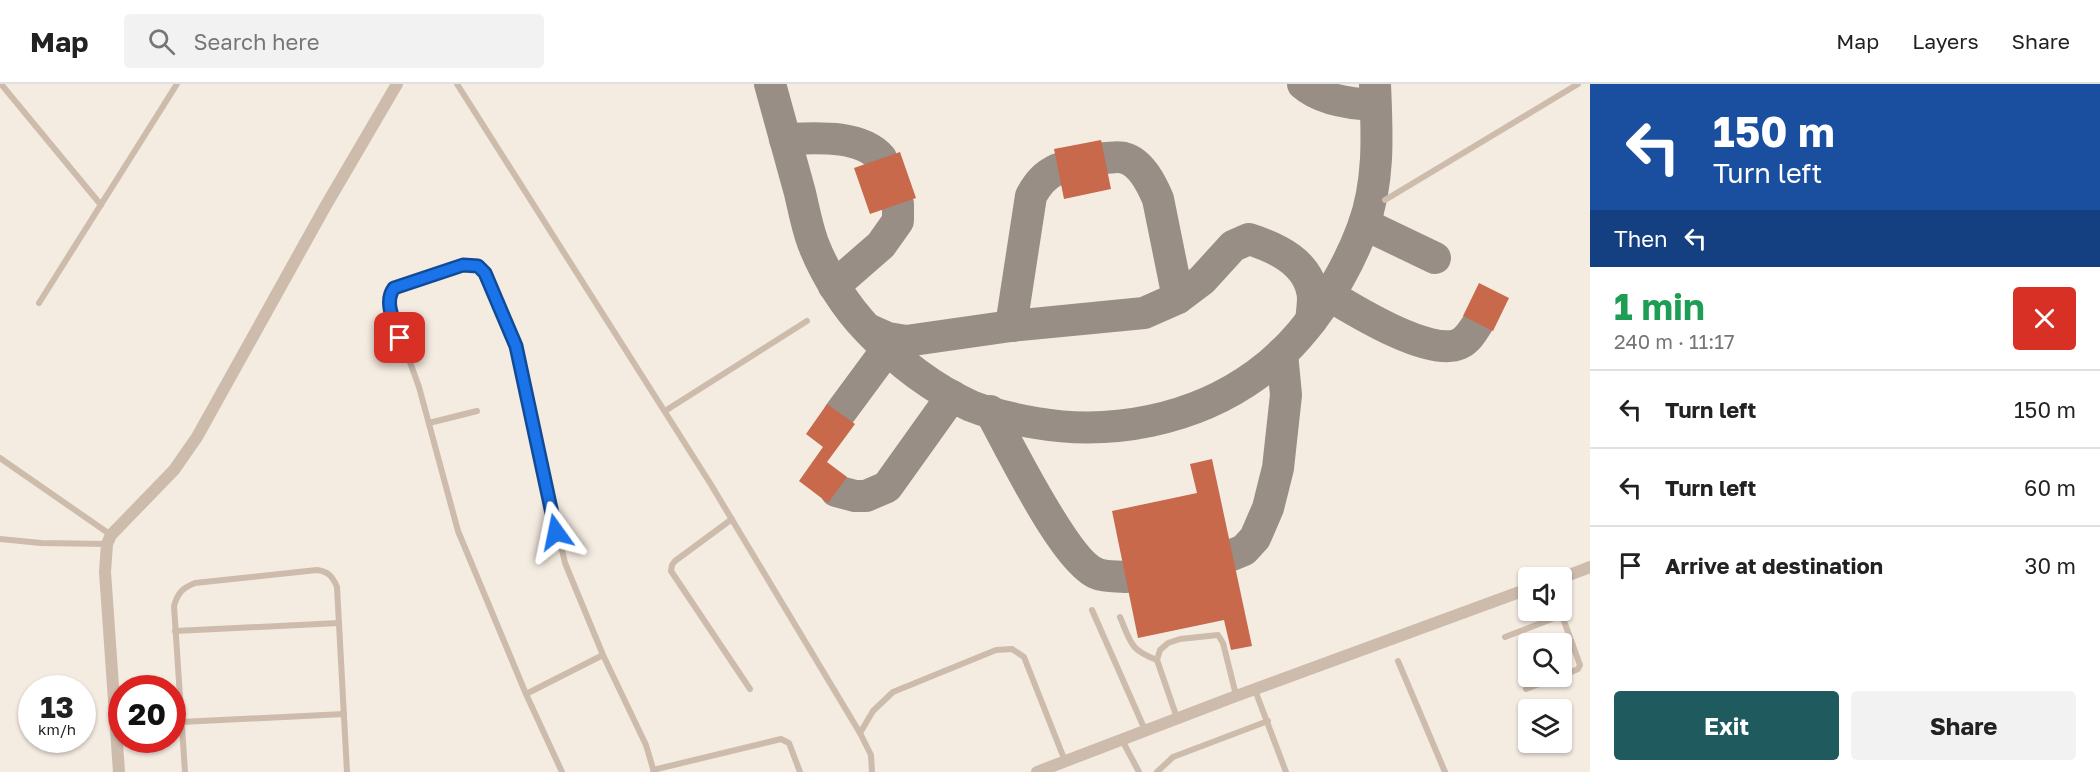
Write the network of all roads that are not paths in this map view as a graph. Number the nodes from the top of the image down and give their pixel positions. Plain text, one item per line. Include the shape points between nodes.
1 (1, 84) edge
2 (177, 84) edge
3 (397, 84) edge
4 (457, 84) edge
5 (1578, 84) edge
6 (1385, 200) dead end
7 (101, 205) junction
8 (39, 303) dead end
9 (807, 321) dead end
10 (477, 411) dead end
11 (665, 411) junction
12 (429, 423) junction
13 (0, 458) edge
14 (732, 519) junction
15 (0, 539) edge
16 (109, 539) junction
17 (1590, 567) edge
18 (1572, 574) edge
19 (1518, 594) edge
20 (1092, 610) dead end
21 (1120, 617) dead end
22 (1542, 621) edge
23 (339, 623) junction
24 (175, 631) junction
25 (1505, 637) dead end
26 (1572, 643) edge
27 (603, 655) junction
28 (1157, 660) junction
29 (1398, 661) dead end
30 (1572, 671) edge
31 (178, 675) edge
32 (1531, 687) edge
33 (750, 689) dead end
34 (1526, 689) dead end
35 (1255, 690) junction
36 (526, 694) junction
37 (1236, 696) junction
38 (344, 714) junction
39 (1177, 719) junction
40 (1268, 721) junction
41 (186, 722) edge
42 (1145, 730) junction
43 (860, 733) junction
44 (1122, 739) junction
45 (183, 753) edge
46 (1065, 761) junction
47 (654, 771) edge
48 (118, 772) edge
49 (185, 772) edge
50 (347, 772) edge
51 (562, 772) edge
52 (800, 772) edge
53 (872, 772) edge
54 (1037, 772) edge
55 (1139, 772) edge
56 (1157, 772) edge
57 (1286, 772) edge
58 (1445, 772) edge

1 - 7 lane
2 - 7 lane
3 - 16 street via 197,436 174,470
4 - 11 lane
5 - 6 lane
7 - 8 lane
9 - 11 lane
10 - 12 lane
11 - 14 lane
12 - 27 lane via 390,307 391,292 398,285 463,265 478,266 485,273 516,346 565,563
12 - 36 lane via 458,531
13 - 16 lane
14 - 33 lane via 675,561 671,571
14 - 43 lane
15 - 16 lane via 41,543
16 - 48 street via 105,572
17 - 18 street
19 - 35 street
20 - 42 lane
21 - 28 lane via 1135,649
22 - 25 lane
23 - 24 lane
23 - 24 lane via 333,578 324,570 317,570 189,585 176,598
23 - 38 lane
24 - 31 lane
26 - 30 lane via 1580,665
27 - 36 lane
27 - 47 lane via 646,745
28 - 37 lane via 1168,643 1218,635
28 - 39 lane
29 - 58 lane
32 - 34 lane
35 - 37 street
35 - 40 lane
36 - 51 lane
37 - 39 street
38 - 41 lane
38 - 50 lane
39 - 42 street
40 - 56 lane via 1173,757
40 - 57 lane
42 - 44 street
43 - 46 lane via 873,711 893,692 996,650 1012,649 1024,657
43 - 53 lane via 872,755
44 - 46 street
44 - 55 lane
45 - 49 lane
46 - 54 street
47 - 52 lane via 785,739

